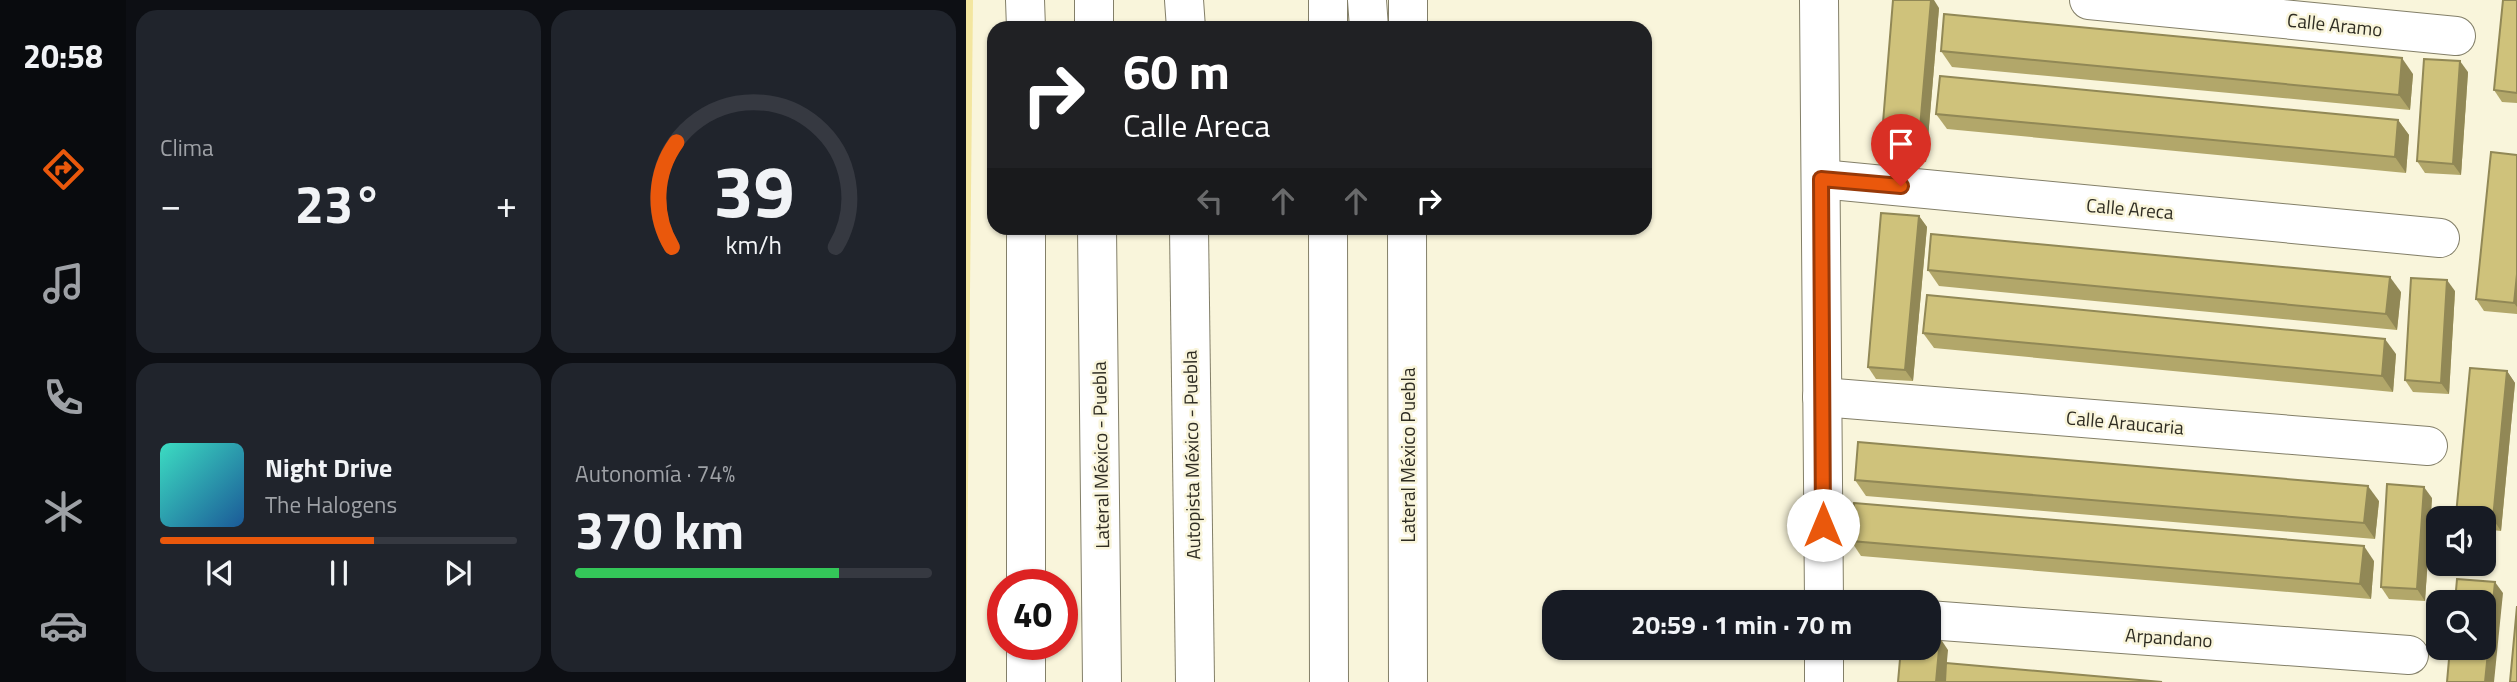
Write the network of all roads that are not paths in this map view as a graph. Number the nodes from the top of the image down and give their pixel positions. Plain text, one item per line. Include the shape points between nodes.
1 (1025, 0) edge
2 (1094, 0) edge
3 (1184, 0) edge
4 (1328, 0) edge
5 (1367, 0) edge
6 (1408, 0) edge
7 (1819, 0) edge
8 (2089, 0) edge
9 (1026, 21) edge
10 (1094, 21) edge
11 (1186, 21) edge
12 (1328, 21) edge
13 (1368, 21) edge
14 (1408, 21) edge
15 (2456, 36) dead end
16 (1821, 179) junction
17 (1026, 235) edge
18 (1097, 235) edge
19 (1189, 235) edge
20 (1328, 235) edge
21 (1381, 235) edge
22 (1406, 235) edge
23 (2440, 238) dead end
24 (1406, 356) junction
25 (1822, 397) junction
26 (2428, 446) dead end
27 (1026, 569) edge
28 (1824, 590) edge
29 (1941, 621) edge
30 (2409, 655) dead end
31 (1026, 660) edge
32 (1824, 660) edge
33 (1026, 682) edge
34 (1102, 682) edge
35 (1195, 682) edge
36 (1329, 682) edge
37 (1408, 682) edge
38 (1824, 682) edge

1 - 9 main road
2 - 10 main road
3 - 11 main road
4 - 12 main road
5 - 13 main road
6 - 14 main road
7 - 16 main road
8 - 15 main road, Calle Aramo
16 - 23 main road, Calle Areca
16 - 25 main road
17 - 27 main road
18 - 34 main road, Lateral México - Puebla
19 - 35 main road, Autopista México - Puebla
20 - 36 main road
21 - 24 main road
22 - 24 main road, Lateral México Puebla
24 - 37 main road, Lateral México Puebla
25 - 26 main road, Calle Araucaria
25 - 28 main road
29 - 30 main road, Arpandano
31 - 33 main road
32 - 38 main road

